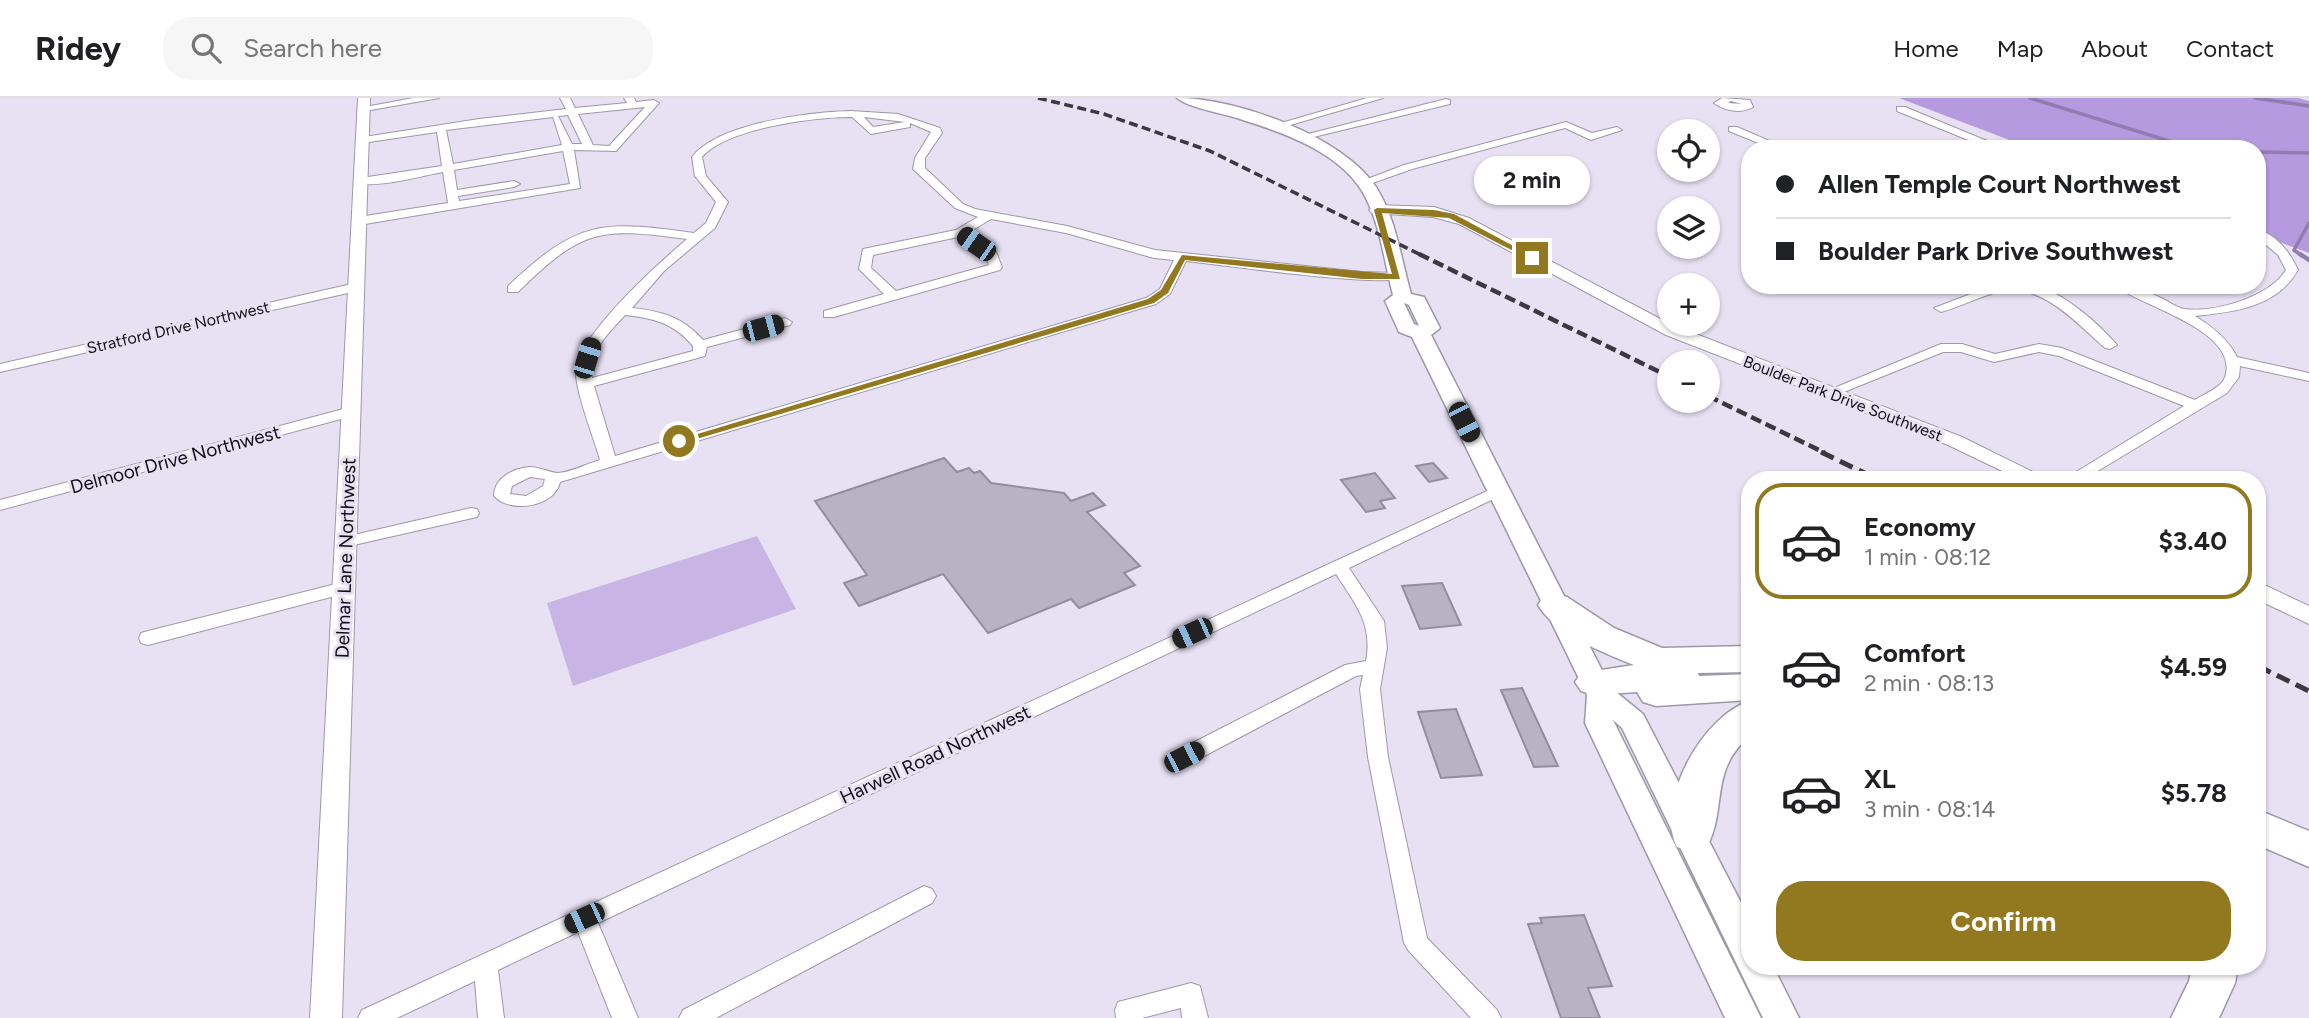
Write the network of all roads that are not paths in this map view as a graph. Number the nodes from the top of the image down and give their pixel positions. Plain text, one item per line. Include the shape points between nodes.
1 (435, 98) edge
2 (565, 98) edge
3 (1184, 98) edge
4 (1378, 98) edge
5 (1438, 98) edge
6 (631, 102) edge
7 (365, 103) edge
8 (1901, 109) dead end
9 (574, 111) junction
10 (557, 119) dead end
11 (524, 120) dead end
12 (1276, 126) junction
13 (1734, 128) dead end
14 (1617, 130) dead end
15 (442, 132) junction
16 (1301, 137) junction
17 (1762, 140) edge
18 (1979, 140) edge
19 (362, 142) junction
20 (568, 146) junction
21 (590, 147) junction
22 (448, 166) junction
23 (360, 181) junction
24 (1363, 183) junction
25 (453, 200) junction
26 (1377, 210) junction
27 (988, 216) junction
28 (359, 221) junction
29 (960, 233) junction
30 (697, 237) junction
31 (2266, 238) edge
32 (1182, 257) junction
33 (1397, 277) junction
34 (356, 287) junction
35 (513, 289) dead end
36 (1976, 294) edge
37 (2044, 294) edge
38 (2140, 294) edge
39 (892, 296) junction
40 (1941, 307) dead end
41 (621, 311) junction
42 (2183, 313) junction
43 (829, 314) dead end
44 (785, 323) dead end
45 (700, 345) junction
46 (2110, 345) dead end
47 (2232, 359) junction
48 (0, 368) edge
49 (2309, 377) edge
50 (586, 384) junction
51 (1829, 393) junction
52 (2197, 405) junction
53 (351, 412) junction
54 (609, 462) junction
55 (2020, 471) edge
56 (2086, 471) edge
57 (553, 479) dead end
58 (1498, 491) junction
59 (0, 505) edge
60 (471, 513) dead end
61 (345, 542) junction
62 (1340, 567) junction
63 (344, 588) junction
64 (2266, 594) edge
65 (1555, 605) junction
66 (2309, 616) edge
67 (148, 638) dead end
68 (1741, 659) edge
69 (1374, 667) junction
70 (1741, 672) edge
71 (1741, 687) edge
72 (1597, 688) junction
73 (1741, 723) edge
74 (1184, 757) dead end
75 (2266, 831) edge
76 (1692, 835) junction
77 (2309, 850) edge
78 (924, 896) dead end
79 (584, 918) junction
80 (1741, 936) edge
81 (485, 965) junction
82 (1760, 975) edge
83 (2214, 975) edge
84 (326, 1018) edge
85 (371, 1018) edge
86 (491, 1018) edge
87 (625, 1018) edge
88 (692, 1018) edge
89 (1129, 1018) edge
90 (1195, 1018) edge
91 (1488, 1018) edge
92 (1743, 1018) edge
93 (1781, 1018) edge
94 (2195, 1018) edge

1 - 7 street
2 - 9 street
3 - 12 main road
4 - 12 street
5 - 16 street via 1446,102
6 - 9 street
6 - 21 street via 654,103 611,149
7 - 19 street, Delmar Lane Northwest
8 - 18 street
9 - 19 street
9 - 21 street
10 - 20 street
11 - 15 street
12 - 16 main road
13 - 17 street
14 - 24 street via 1591,137 1566,125
15 - 19 street
15 - 22 street
16 - 24 main road via 1326,151
19 - 23 street, Delmar Lane Northwest
20 - 21 street
20 - 22 street
20 - 25 street via 576,186
22 - 23 street
22 - 25 street
23 - 28 street, Delmar Lane Northwest
24 - 26 main road
25 - 28 street
26 - 33 main road
26 - 51 street, Boulder Park Drive Southwest via 1434,212 1464,221 1672,331
27 - 29 street
27 - 30 street via 959,206 919,169 920,158 937,133 933,127 856,115 816,117 703,146 696,159 697,171 722,202 711,225
27 - 32 street
28 - 34 street, Delmar Lane Northwest
29 - 39 street via 867,252 865,269
29 - 39 street via 992,255 996,267
30 - 35 street via 615,230 584,236 555,250
30 - 41 street via 660,268
31 - 42 street via 2287,258 2292,270 2288,281 2233,309
32 - 33 street
32 - 54 street via 1165,291 1151,301
33 - 58 main road via 1403,297 1417,302 1430,328 1420,333
34 - 48 street, Stratford Drive Northwest
34 - 53 street, Delmar Lane Northwest
36 - 40 street
37 - 46 street
38 - 42 street
39 - 43 street
41 - 45 street via 672,318
41 - 50 street via 591,345 583,372
42 - 47 street
44 - 45 street
45 - 50 street via 699,353
47 - 49 street
47 - 52 street via 2233,376 2222,390
50 - 54 street
51 - 52 street via 1941,348 1962,348 1994,358 2039,348 2062,352
51 - 55 street, Boulder Park Drive Southwest
52 - 56 street
53 - 59 street, Delmoor Drive Northwest
53 - 61 street, Delmar Lane Northwest
54 - 57 street
58 - 62 street, Harwell Road Northwest
58 - 65 main road
60 - 61 street
61 - 63 street, Delmar Lane Northwest
62 - 69 street via 1375,621 1378,648
62 - 79 street, Harwell Road Northwest
63 - 67 street
63 - 84 street, Delmar Lane Northwest
64 - 66 street
65 - 68 highway via 1601,637 1658,661
65 - 72 main road
69 - 74 street via 1352,670
69 - 91 street via 1370,689 1378,757 1416,943
70 - 72 highway
71 - 72 highway
72 - 76 main road via 1633,722
72 - 92 main road via 1599,723
73 - 76 highway via 1709,756 1695,798
75 - 77 highway
76 - 80 main road
78 - 88 street
79 - 81 street, Harwell Road Northwest
79 - 87 street
81 - 85 street, Harwell Road Northwest
81 - 86 street
82 - 93 main road
83 - 94 highway
89 - 90 street via 1126,1010 1191,994

